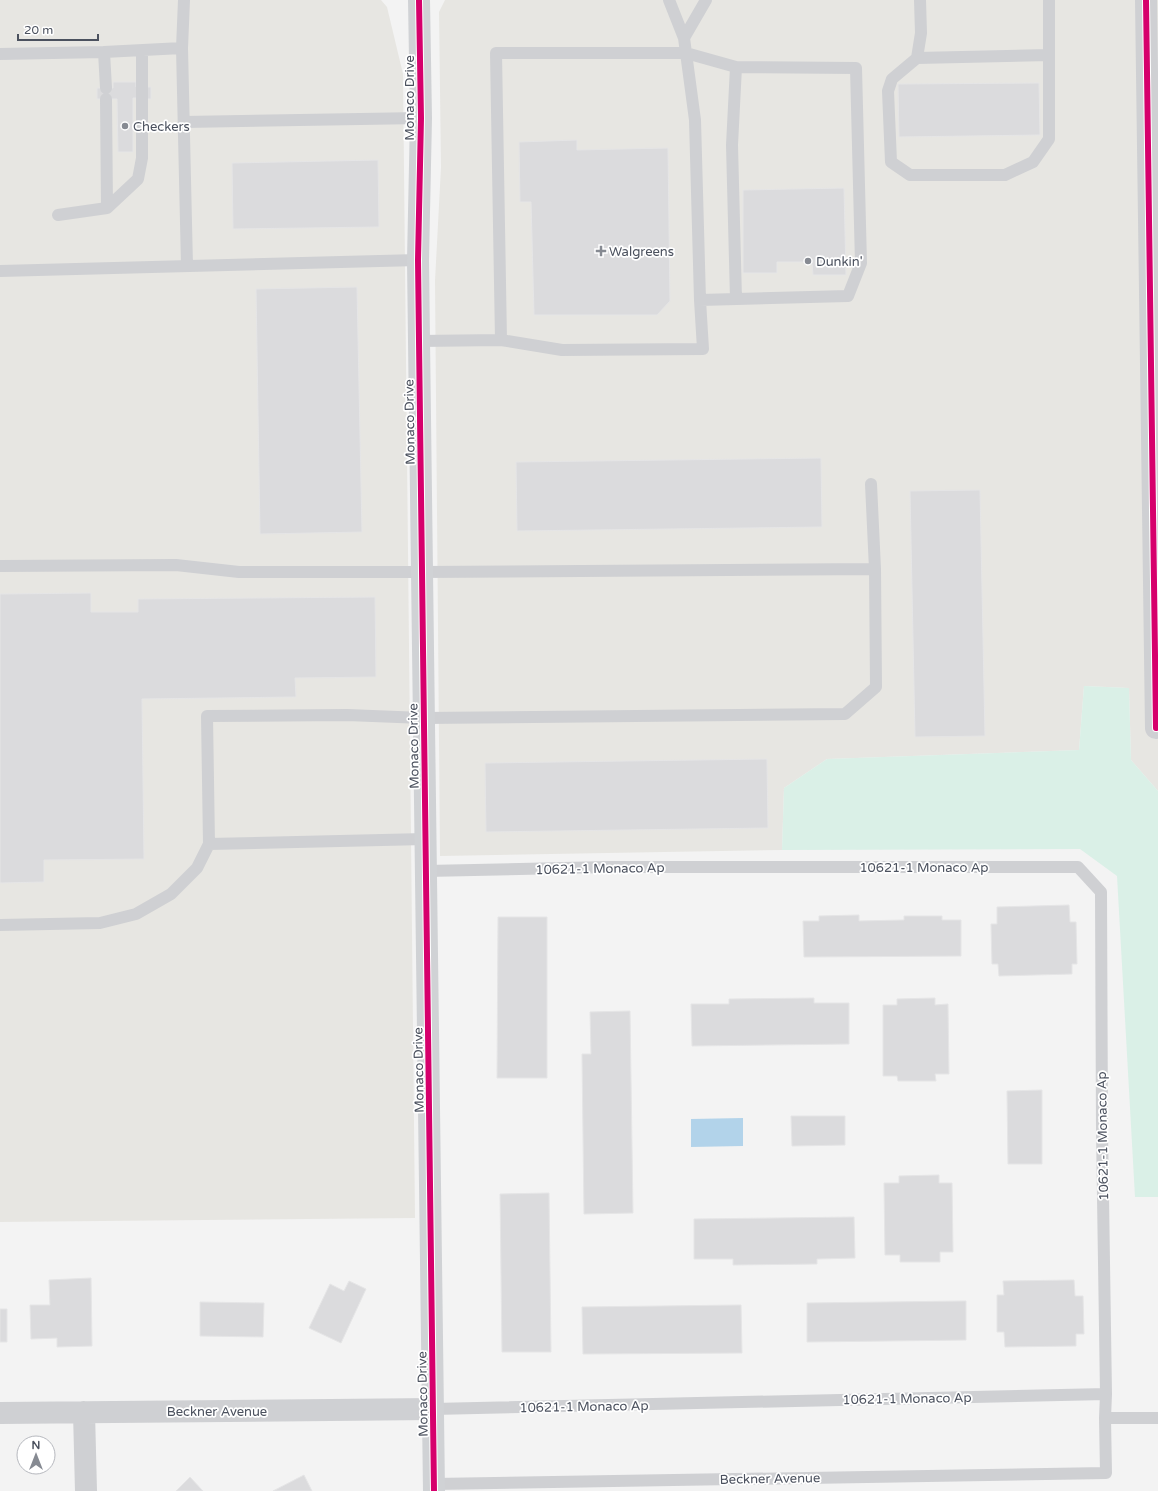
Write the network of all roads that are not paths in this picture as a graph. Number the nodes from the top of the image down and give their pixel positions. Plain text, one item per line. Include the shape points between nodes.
1 (184, 0) edge
2 (419, 0) edge
3 (669, 0) edge
4 (706, 0) edge
5 (920, 0) edge
6 (1049, 0) edge
7 (1146, 0) edge
8 (684, 38) junction
9 (182, 48) junction
10 (142, 50) junction
11 (104, 52) junction
12 (686, 53) junction
13 (0, 54) edge
14 (1049, 55) junction
15 (917, 58) junction
16 (1153, 61) edge
17 (736, 67) junction
18 (421, 118) junction
19 (184, 122) junction
20 (107, 208) junction
21 (58, 216) dead end
22 (418, 260) junction
23 (187, 266) junction
24 (1153, 270) edge
25 (0, 271) edge
26 (736, 299) junction
27 (700, 300) junction
28 (501, 340) junction
29 (419, 341) junction
30 (1154, 356) edge
31 (871, 484) dead end
32 (0, 566) edge
33 (875, 569) junction
34 (422, 572) junction
35 (1156, 699) edge
36 (423, 718) junction
37 (1156, 728) dead end
38 (425, 839) junction
39 (209, 844) junction
40 (426, 871) junction
41 (0, 925) edge
42 (1106, 1394) junction
43 (433, 1409) junction
44 (84, 1412) junction
45 (0, 1413) edge
46 (1105, 1418) junction
47 (1158, 1418) edge
48 (434, 1487) edge
49 (487, 1487) edge
50 (86, 1491) edge

1 - 9 lane
2 - 18 street, Monaco Drive
3 - 8 lane
4 - 8 lane
5 - 15 lane via 921,33
6 - 14 lane
7 - 16 street
8 - 12 lane
9 - 10 lane
9 - 19 lane
10 - 11 lane
10 - 20 lane via 142,158 138,180
11 - 13 lane
11 - 20 lane
12 - 17 lane
12 - 27 lane via 695,120
12 - 28 lane via 496,53
14 - 15 lane
14 - 15 lane via 1049,139 1033,162 1005,176 910,175 891,162 888,91 892,79
16 - 24 street
17 - 26 lane via 732,145
17 - 26 lane via 856,68 861,263 848,296
18 - 19 lane
18 - 22 street, Monaco Drive
19 - 23 lane
20 - 21 lane
22 - 23 lane
22 - 29 street, Monaco Drive
23 - 25 lane
24 - 30 street
26 - 27 lane
27 - 28 lane via 703,349 562,350
28 - 29 lane
29 - 34 street, Monaco Drive
30 - 35 street
31 - 33 lane
32 - 34 lane via 176,565 239,572
33 - 34 lane
33 - 36 lane via 876,687 845,714
34 - 36 street, Monaco Drive
35 - 37 street
36 - 38 street, Monaco Drive
36 - 39 lane via 347,715 207,716
38 - 39 lane
38 - 40 street, Monaco Drive
39 - 41 lane via 197,868 171,894 136,914 100,923
40 - 42 lane, 10621-1 Monaco Ap via 608,867 1078,867 1101,892
40 - 43 street, Monaco Drive
42 - 43 lane, 10621-1 Monaco Ap
42 - 46 lane
43 - 44 street, Beckner Avenue
43 - 48 street, Monaco Drive
44 - 45 street, Beckner Avenue
44 - 50 street
46 - 47 lane
46 - 49 lane, Beckner Avenue via 1106,1472
48 - 49 lane, Beckner Avenue

